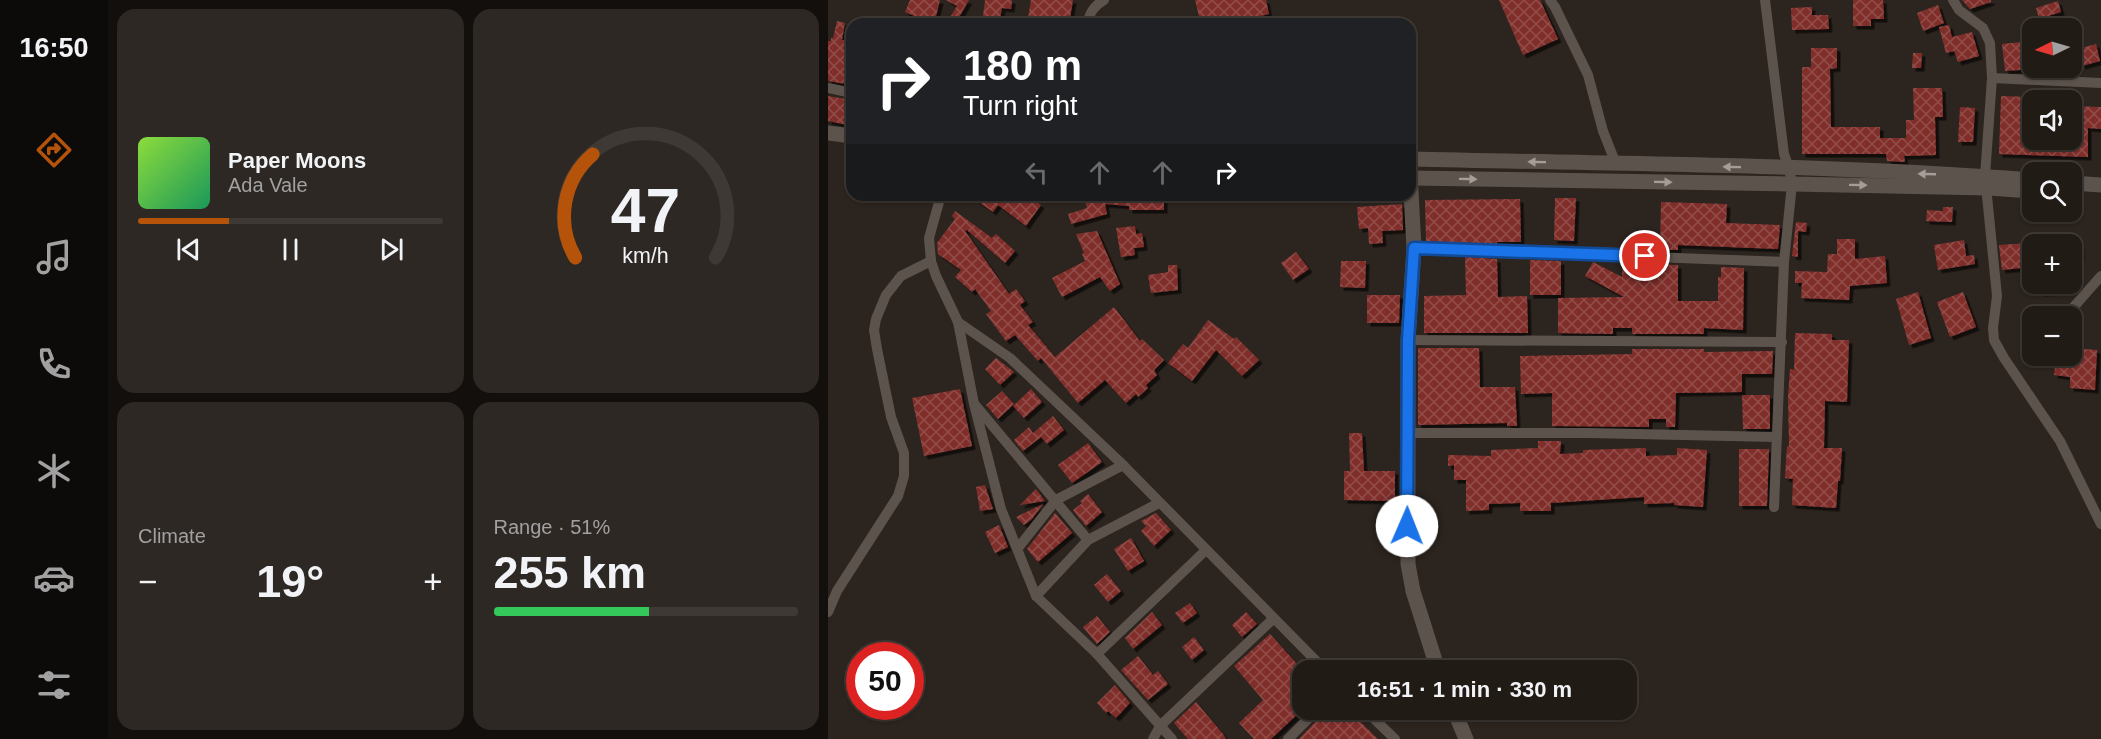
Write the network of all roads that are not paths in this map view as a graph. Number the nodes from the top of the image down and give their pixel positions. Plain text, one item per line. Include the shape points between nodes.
1 (1104, 0) edge
2 (1550, 0) edge
3 (1765, 0) edge
4 (1953, 0) edge
5 (1088, 18) edge
6 (1992, 78) junction
7 (2101, 83) edge
8 (828, 88) edge
9 (846, 92) edge
10 (828, 133) edge
11 (846, 135) edge
12 (1416, 159) edge
13 (1616, 164) junction
14 (1416, 176) edge
15 (1791, 176) junction
16 (2022, 180) edge
17 (1618, 181) junction
18 (1987, 182) junction
19 (2082, 184) edge
20 (2101, 186) edge
21 (2022, 189) edge
22 (2082, 193) edge
23 (2101, 194) edge
24 (939, 201) edge
25 (1411, 201) edge
26 (1414, 248) junction
27 (931, 261) junction
28 (1784, 261) junction
29 (2101, 276) edge
30 (2075, 306) edge
31 (958, 322) junction
32 (1408, 340) junction
33 (1782, 342) junction
34 (974, 404) junction
35 (1408, 434) junction
36 (1776, 437) junction
37 (1122, 465) junction
38 (1056, 500) junction
39 (1159, 503) junction
40 (1774, 507) dead end
41 (2101, 524) edge
42 (1088, 540) junction
43 (1018, 548) junction
44 (1206, 550) junction
45 (1036, 596) junction
46 (828, 612) edge
47 (1272, 619) junction
48 (1097, 654) junction
49 (1315, 660) edge
50 (1435, 660) edge
51 (1307, 720) edge
52 (1375, 720) edge
53 (1458, 720) edge
54 (1160, 726) junction
55 (1153, 739) edge
56 (1172, 739) edge
57 (1288, 739) edge
58 (1395, 739) edge
59 (1466, 739) edge

1 - 5 street
2 - 13 street via 1588,75
3 - 15 street via 1784,154
4 - 6 street via 1988,34
6 - 7 street
6 - 18 street
8 - 9 street
10 - 11 main road
13 -> 12 main road
15 -> 13 main road
13 - 17 main road
14 -> 17 main road
17 -> 15 main road
15 - 18 main road
15 - 28 street
16 - 18 main road
18 - 21 main road
18 - 41 street via 1997,296 1994,340 2060,441
19 - 20 main road
20 - 23 street
22 - 23 main road
24 - 27 street via 929,238
25 - 26 main road
26 - 28 street
26 - 32 main road
27 - 31 street
27 - 46 street via 901,276 886,295 876,319 877,349 891,417 904,453 904,476 898,496 837,591
28 - 33 street
29 - 30 street
31 - 34 street
31 - 37 street via 1010,358
32 - 33 street
32 - 35 main road
33 - 36 street
34 - 38 street
34 - 43 street via 1001,508
35 - 36 street
35 - 50 main road via 1408,564
36 - 40 street
37 - 38 street
37 - 39 street
38 - 42 street
38 - 43 street
39 - 42 street
39 - 44 street
42 - 45 street
43 - 45 street
44 - 47 street
44 - 48 street
45 - 48 street
47 - 49 street
47 - 54 street
48 - 54 street
51 - 57 street
52 - 58 street
53 - 59 main road
54 - 55 street
54 - 56 street

